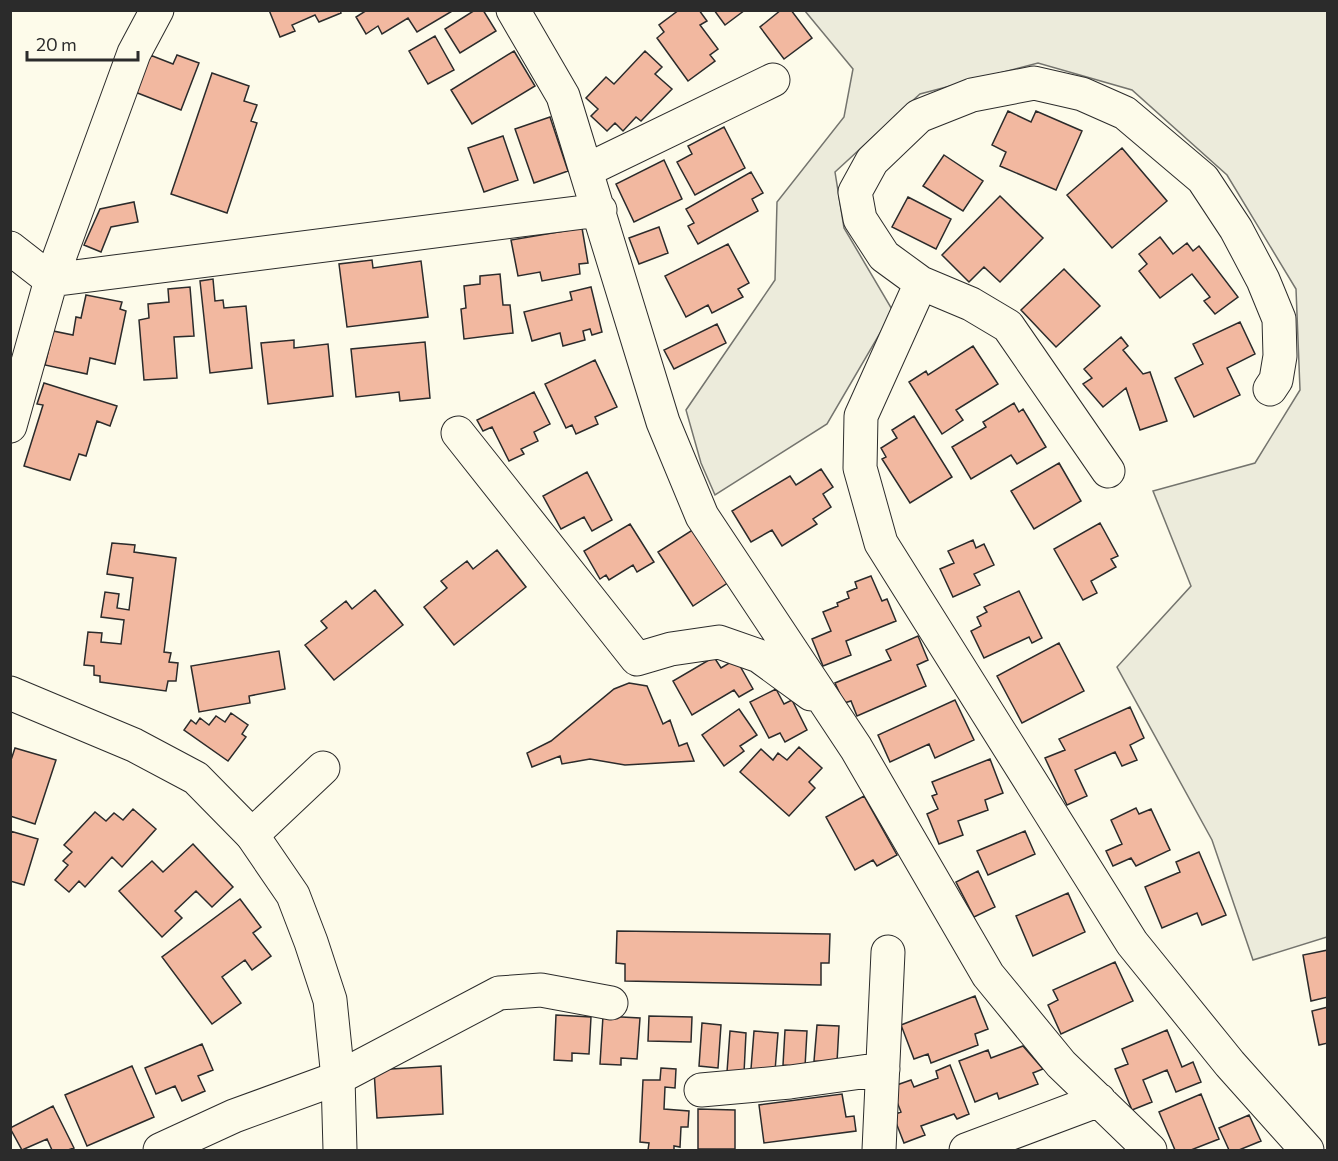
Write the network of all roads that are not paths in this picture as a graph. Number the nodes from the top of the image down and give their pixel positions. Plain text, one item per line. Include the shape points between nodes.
1 (157, 10) edge
2 (513, 10) edge
3 (773, 80) dead end
4 (587, 170) junction
5 (600, 210) junction
6 (10, 248) edge
7 (51, 280) junction
8 (921, 283) junction
9 (1270, 389) dead end
10 (10, 426) edge
11 (458, 433) dead end
12 (1108, 471) dead end
13 (10, 693) edge
14 (830, 707) junction
15 (323, 768) dead end
16 (252, 835) junction
17 (888, 952) dead end
18 (611, 1003) dead end
19 (883, 1069) junction
20 (338, 1078) junction
21 (701, 1090) dead end
22 (1099, 1100) junction
23 (160, 1150) edge
24 (340, 1150) edge
25 (879, 1150) edge
26 (966, 1150) edge
27 (1150, 1150) edge
28 (1307, 1150) edge

1 - 7 street via 134,53
2 - 4 street via 563,96
3 - 4 street
4 - 5 street
5 - 7 street
5 - 14 street via 663,422 702,516
6 - 7 street
7 - 10 street
8 - 9 street via 884,256 860,219 855,192 872,161 919,116 972,95 1034,83 1082,94 1125,113 1203,179 1236,229 1279,319 1280,356 1276,380
8 - 12 street via 971,304 1008,326
8 - 28 street via 861,416 860,468 881,543 1132,943 1230,1064
11 - 14 street via 637,659 720,642 759,656
13 - 16 street via 134,745 196,778
14 - 22 street via 988,975 1061,1064
15 - 16 street
16 - 20 street via 292,895 311,942 330,1000
17 - 19 street
18 - 20 street via 542,990 500,993
19 - 21 street
19 - 25 street
20 - 23 street via 234,1116
20 - 24 street
22 - 26 street
22 - 27 street

